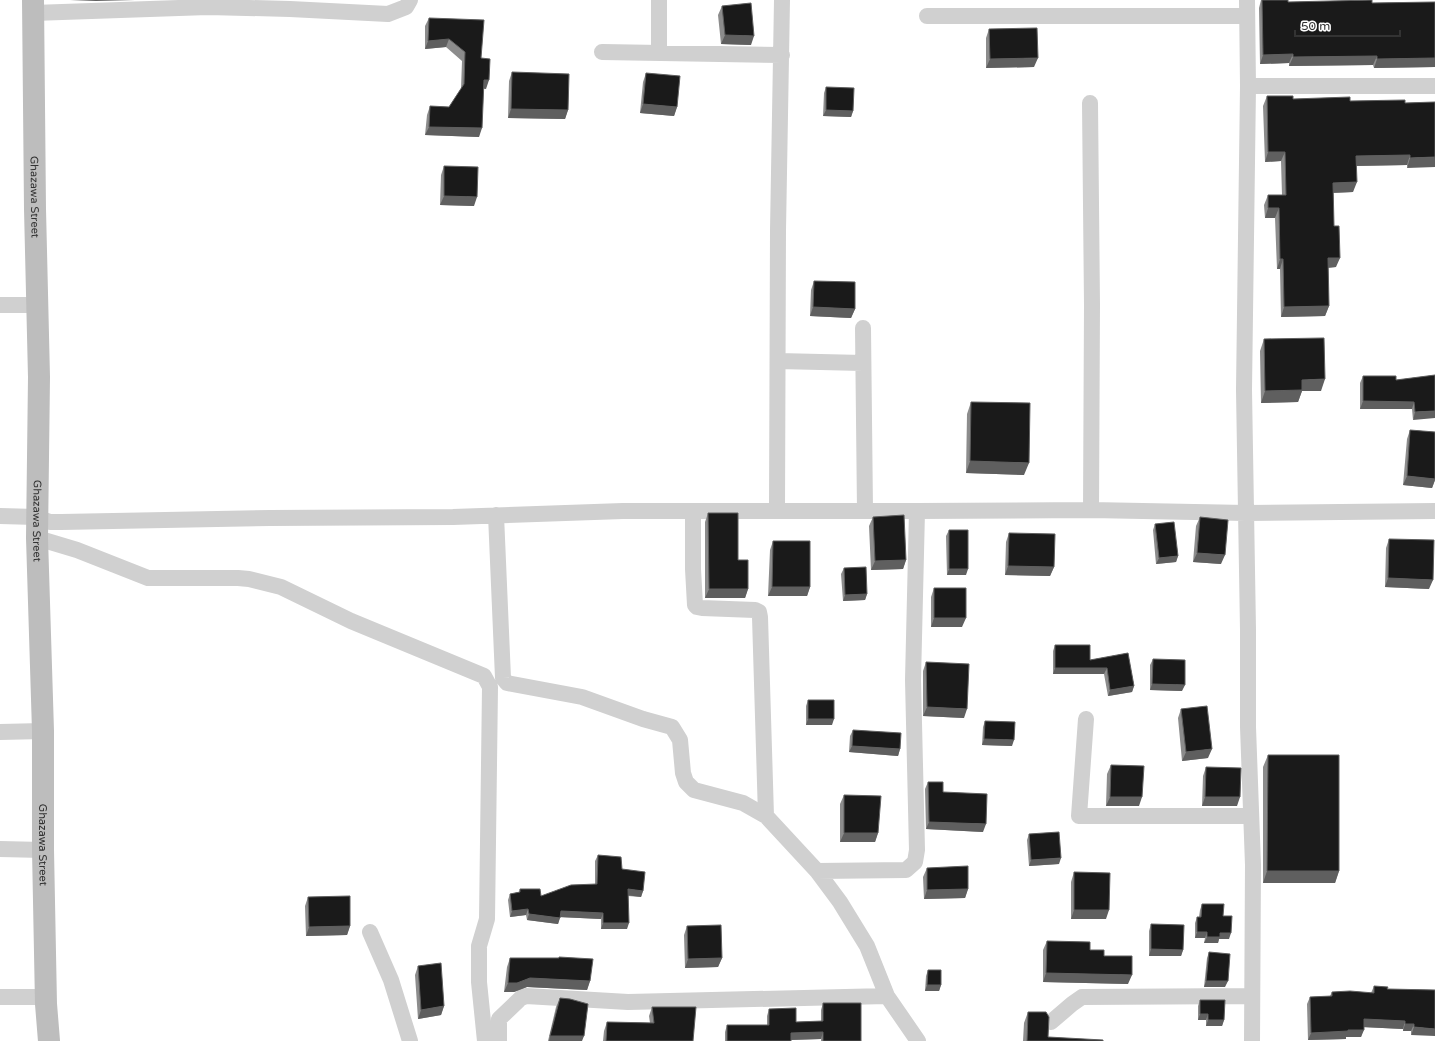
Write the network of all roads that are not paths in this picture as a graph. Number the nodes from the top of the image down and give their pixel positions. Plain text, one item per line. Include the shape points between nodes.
1 (410, 0) edge
2 (659, 0) edge
3 (782, 0) edge
4 (33, 6) edge
5 (1247, 8) edge
6 (927, 16) dead end
7 (602, 52) dead end
8 (659, 53) junction
9 (782, 55) junction
10 (1248, 86) junction
11 (1435, 86) edge
12 (1090, 103) dead end
13 (0, 305) edge
14 (38, 305) junction
15 (863, 328) dead end
16 (778, 361) junction
17 (863, 363) junction
18 (865, 510) junction
19 (1091, 510) junction
20 (693, 511) junction
21 (777, 511) junction
22 (917, 511) junction
23 (1435, 511) edge
24 (1246, 513) junction
25 (496, 515) junction
26 (0, 516) edge
27 (36, 516) junction
28 (37, 538) junction
29 (1086, 719) dead end
30 (43, 731) junction
31 (0, 732) edge
32 (766, 816) junction
33 (1251, 816) junction
34 (0, 849) edge
35 (43, 850) junction
36 (817, 871) junction
37 (370, 932) dead end
38 (887, 996) junction
39 (1252, 996) junction
40 (0, 997) edge
41 (46, 997) junction
42 (1051, 1022) dead end
43 (50, 1041) edge
44 (410, 1041) edge
45 (484, 1041) edge
46 (499, 1041) edge
47 (918, 1041) edge
48 (1252, 1041) edge

1 - 4 street via 406,7 388,14 208,7
2 - 8 street
3 - 9 street
4 - 14 main road, Ghazawa Street
5 - 6 street
5 - 10 street
7 - 8 street
8 - 9 street
9 - 16 street
10 - 11 street
10 - 24 street via 1244,390
12 - 19 street
13 - 14 street
14 - 27 main road, Ghazawa Street
15 - 17 street
16 - 17 street
16 - 21 street
17 - 18 street
18 - 21 street
18 - 22 street
19 - 22 street
19 - 24 street
20 - 21 street
20 - 25 street
20 - 32 street via 695,605 702,608 759,612
22 - 36 street via 913,680 915,862 906,870
23 - 24 street
24 - 33 street
25 - 27 street via 61,522 43,520
25 - 32 street via 503,678 507,683 582,697 672,727 680,740 686,782 694,790 743,803
26 - 27 street
27 - 28 main road, Ghazawa Street
28 - 30 main road, Ghazawa Street
28 - 45 street via 77,550 148,578 238,578 281,587 351,621 484,676 490,687 487,919 479,952
29 - 33 street via 1079,816
30 - 31 street
30 - 35 main road, Ghazawa Street
32 - 36 street
33 - 39 street
34 - 35 street
35 - 41 main road, Ghazawa Street
36 - 38 street via 867,946
37 - 44 street via 391,980
38 - 46 street via 628,1002 526,996 499,1018
38 - 47 street
39 - 42 street via 1082,998
39 - 48 street
40 - 41 street
41 - 43 main road, Ghazawa Street

